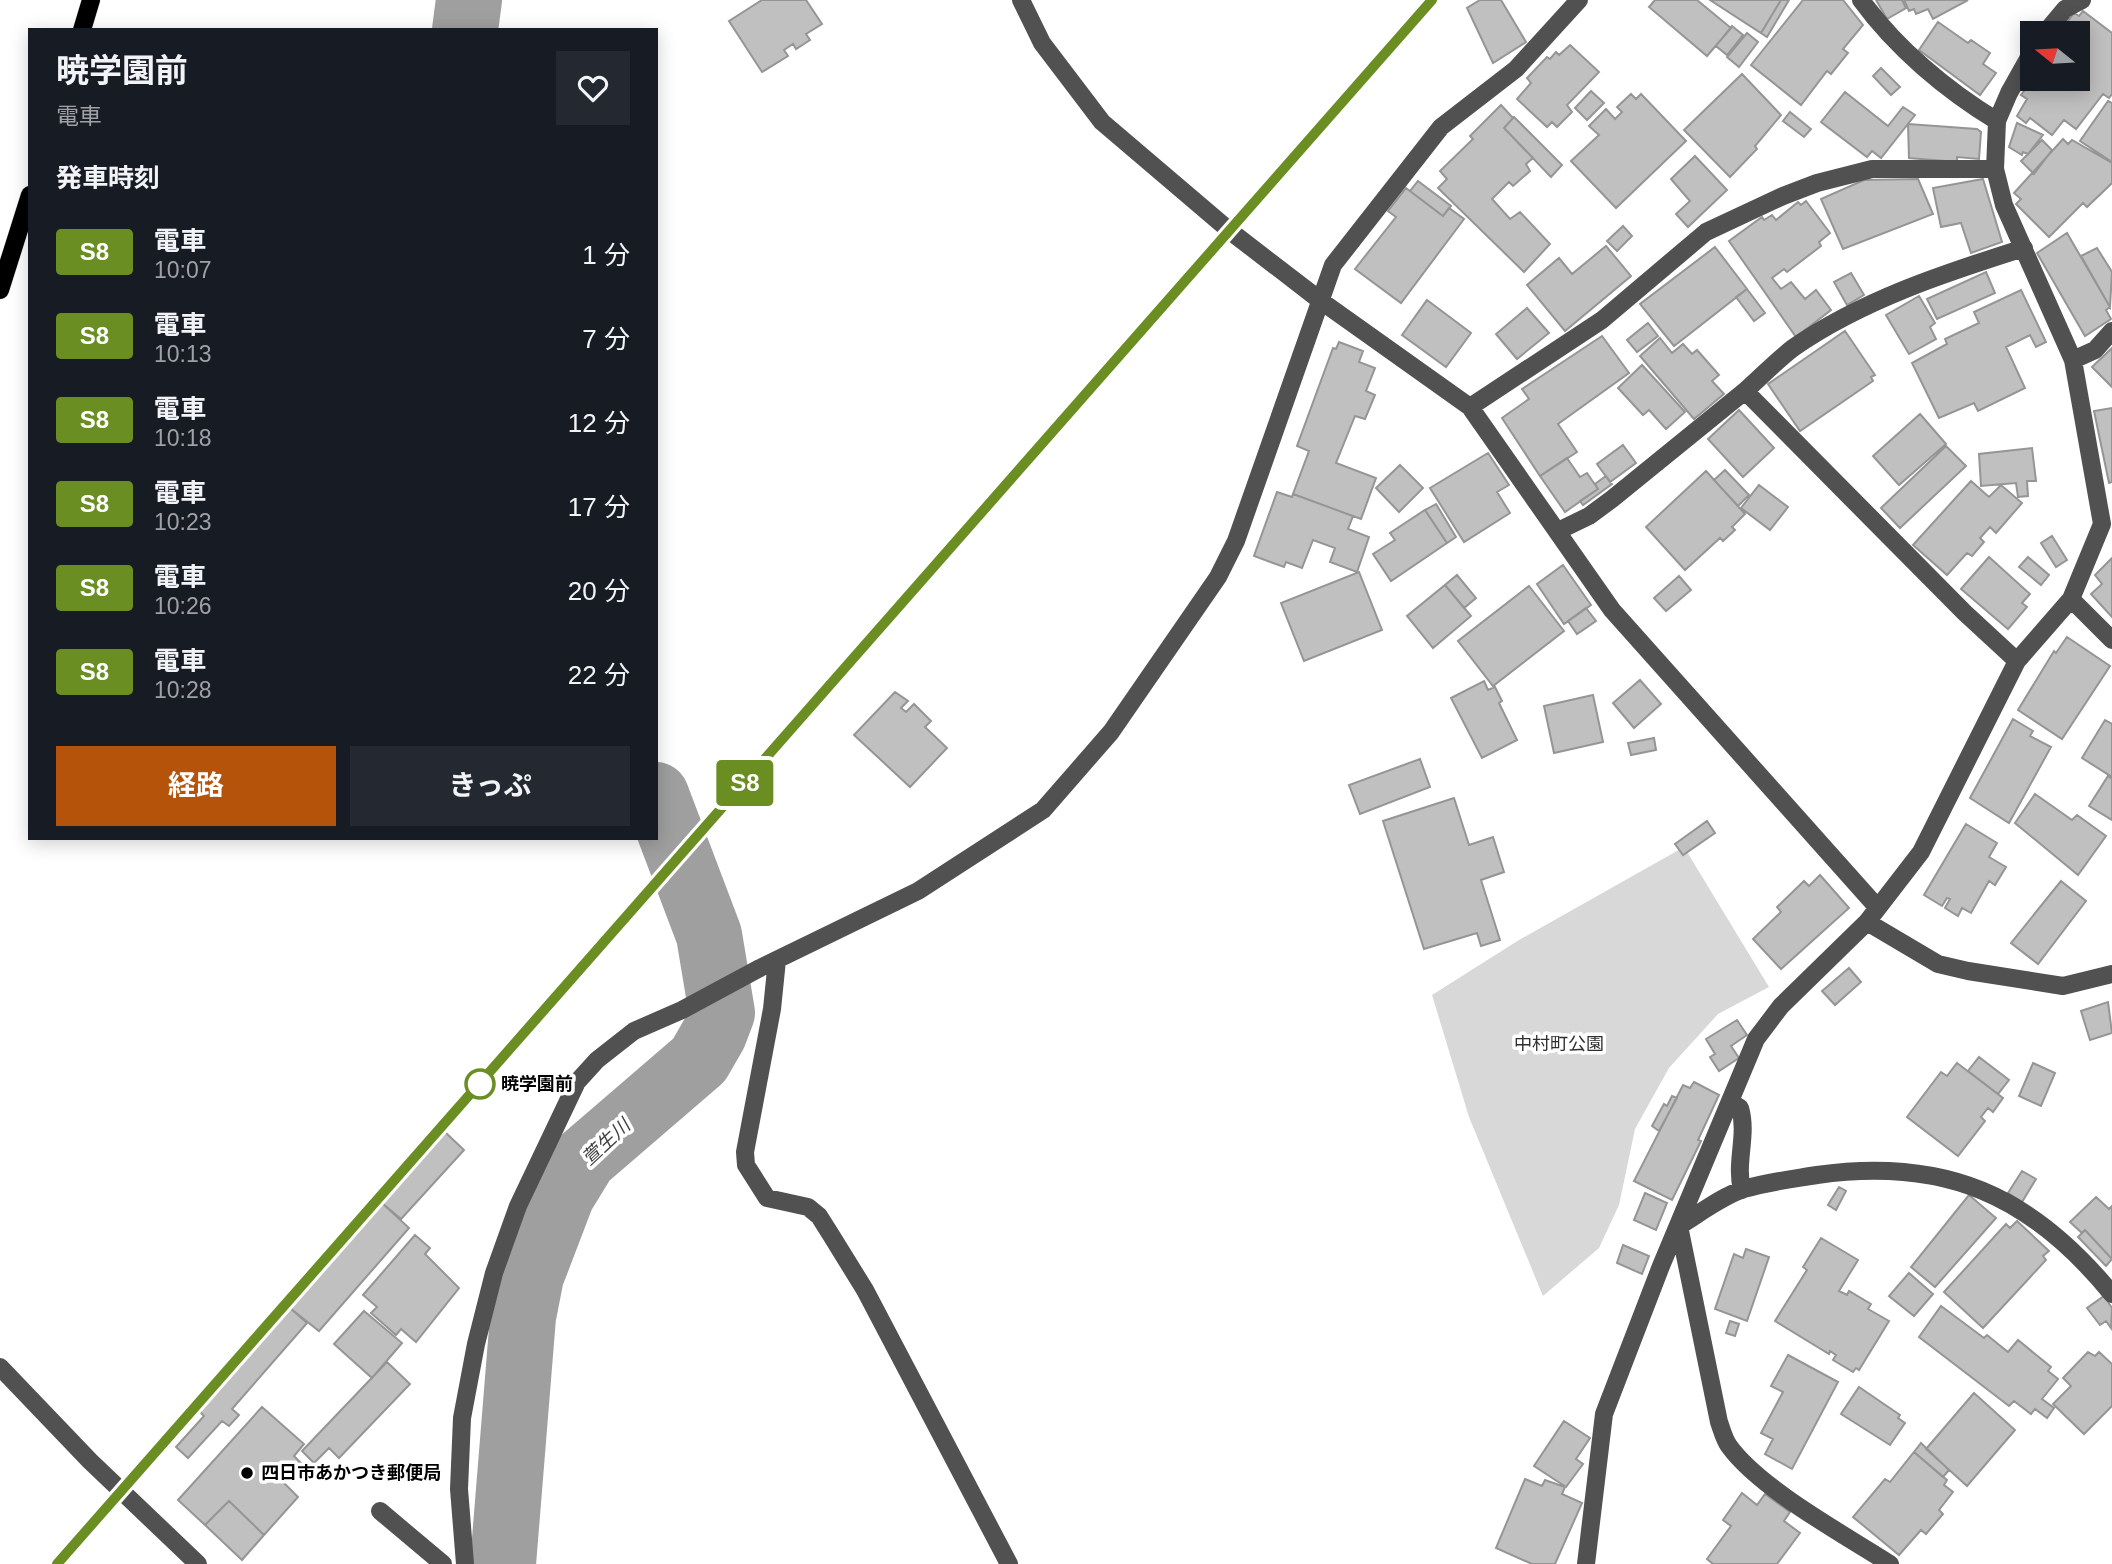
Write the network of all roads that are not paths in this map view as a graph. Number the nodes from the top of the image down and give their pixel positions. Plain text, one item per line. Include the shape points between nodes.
1 (91, 0) edge
2 (1021, 0) edge
3 (1579, 0) edge
4 (1861, 0) edge
5 (2082, 0) edge
6 (2055, 21) edge
7 (83, 28) edge
8 (2020, 72) edge
9 (1997, 121) junction
10 (1995, 170) junction
11 (28, 201) edge
12 (2024, 248) junction
13 (0, 290) edge
14 (1321, 301) junction
15 (2112, 331) edge
16 (2073, 360) junction
17 (1745, 391) junction
18 (1471, 407) junction
19 (2107, 521) edge
20 (1558, 531) junction
21 (2071, 599) junction
22 (2112, 640) edge
23 (2017, 662) junction
24 (1872, 914) junction
25 (768, 964) junction
26 (2112, 974) edge
27 (1732, 1103) junction
28 (1742, 1190) junction
29 (1679, 1226) junction
30 (2112, 1294) edge
31 (0, 1367) edge
32 (380, 1511) dead end
33 (198, 1564) edge
34 (443, 1564) edge
35 (465, 1564) edge
36 (1009, 1564) edge
37 (1586, 1564) edge
38 (1890, 1564) edge

1 - 7 main road
2 - 14 street via 1042,43 1102,122
3 - 14 street via 1516,68 1424,145 1333,265
4 - 9 street via 1885,33
5 - 6 street
8 - 9 street
9 - 10 street
10 - 12 street via 2004,205
10 - 18 street via 1872,169 1783,196 1706,232 1602,320
11 - 13 main road
12 - 16 street
12 - 17 street via 1906,289 1848,316 1796,347
14 - 18 street
14 - 25 street via 1236,541 1218,577 1111,732 1074,777 1043,810 918,891
15 - 16 street via 2095,350
16 - 19 street
17 - 20 street via 1612,499
17 - 23 street
18 - 20 street
19 - 21 street
20 - 24 street via 1612,610
21 - 22 street
21 - 23 street
23 - 24 street via 1921,852
24 - 26 street via 1938,964 2063,986
24 - 27 street via 1767,1021
25 - 35 street via 634,1031 578,1082 518,1206 476,1344 462,1418 459,1489
25 - 36 street via 772,1009 746,1165 767,1198 808,1207 825,1226 865,1290
27 - 28 street via 1740,1108 1743,1121 1738,1165
27 - 29 street
28 - 29 street
28 - 30 street via 1859,1169 1944,1176 1981,1189 2041,1226
29 - 37 street via 1604,1414
29 - 38 street via 1719,1422 1728,1444 1805,1511
31 - 33 street, bridge
32 - 34 street

